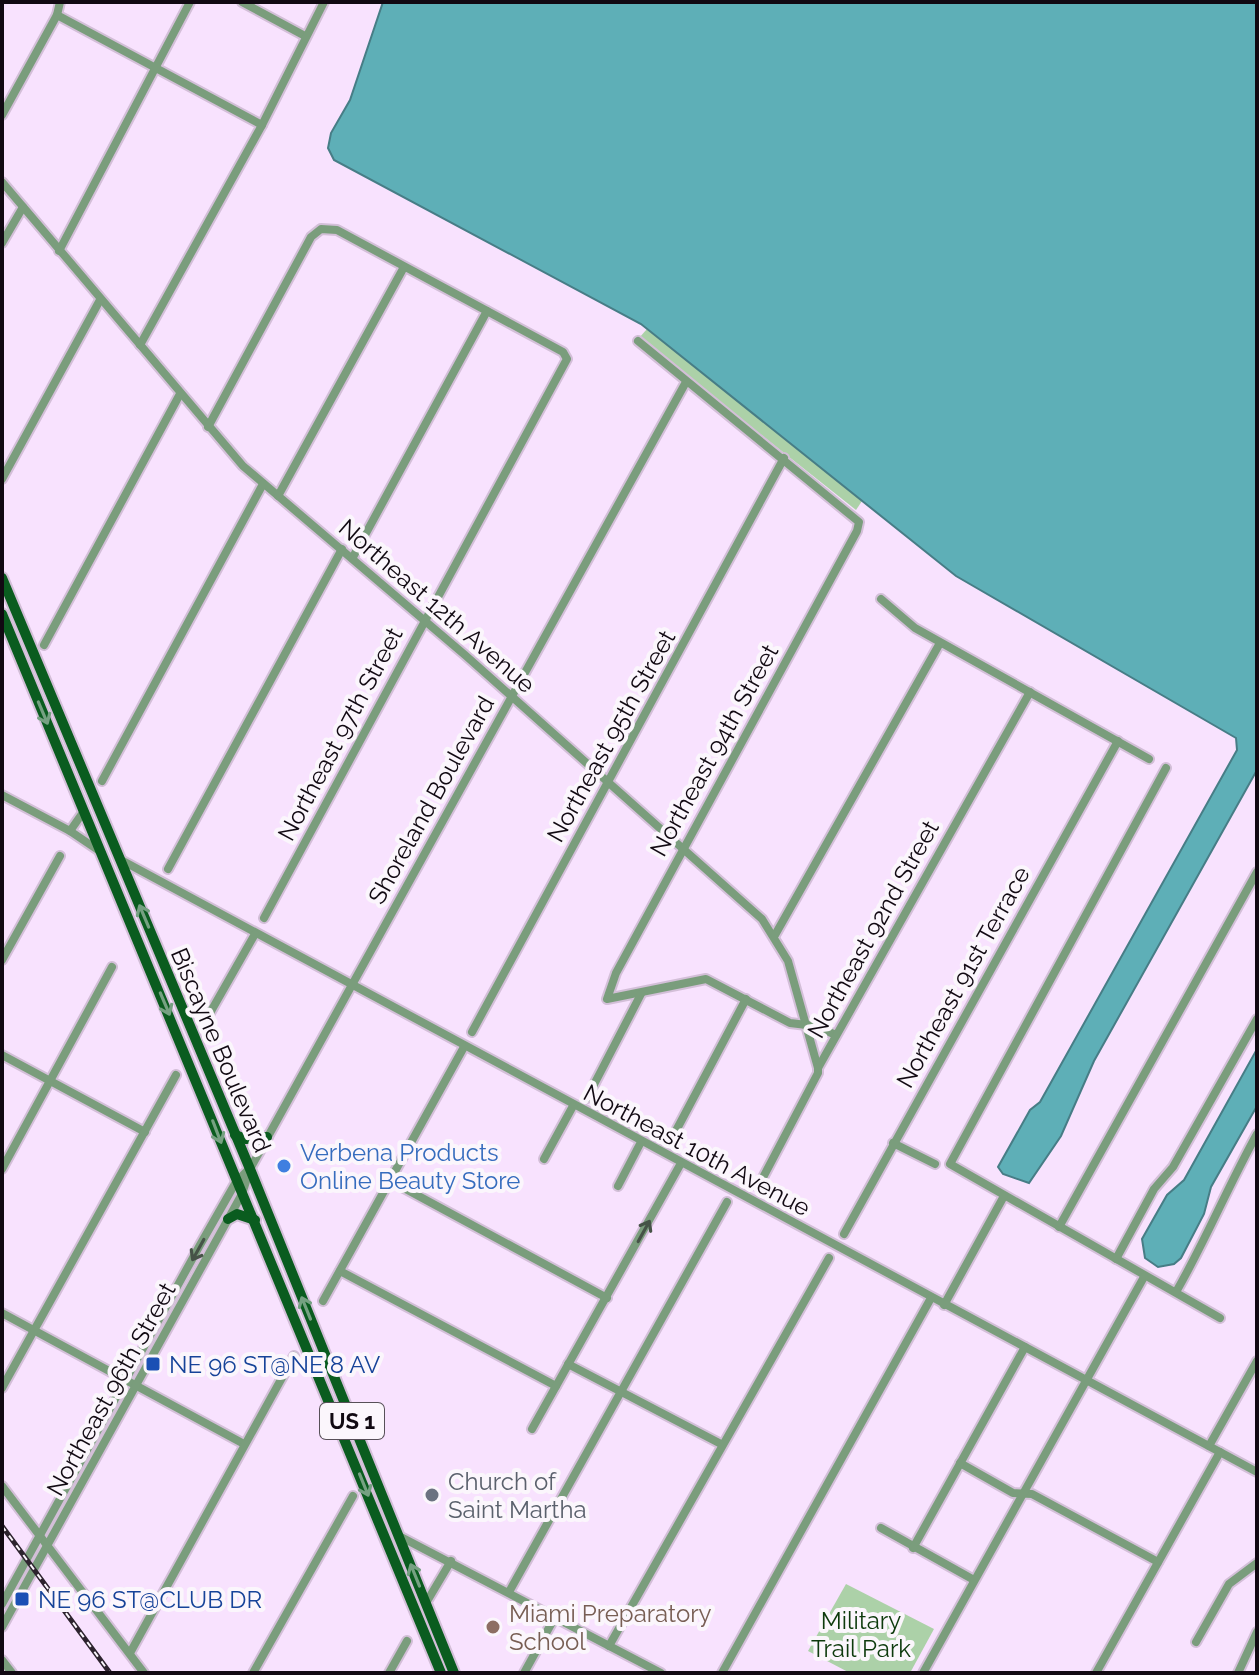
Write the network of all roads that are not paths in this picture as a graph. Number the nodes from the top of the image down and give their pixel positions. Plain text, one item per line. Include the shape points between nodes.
1 (60, 2) edge
2 (190, 2) edge
3 (242, 2) edge
4 (324, 2) edge
5 (57, 15) junction
6 (305, 36) junction
7 (157, 68) junction
8 (2, 115) edge
9 (262, 125) junction
10 (2, 182) edge
11 (23, 207) junction
12 (2, 243) edge
13 (59, 251) junction
14 (404, 267) junction
15 (100, 300) junction
16 (487, 311) junction
17 (638, 341) dead end
18 (140, 345) junction
19 (686, 382) junction
20 (180, 394) junction
21 (208, 427) junction
22 (784, 458) junction
23 (2, 479) edge
24 (263, 484) junction
25 (278, 496) junction
26 (342, 549) junction
27 (353, 557) junction
28 (2, 578) edge
29 (881, 599) dead end
30 (2, 614) edge
31 (425, 621) junction
32 (26, 635) junction
33 (13, 641) junction
34 (940, 643) junction
35 (44, 645) dead end
36 (1030, 692) junction
37 (511, 696) junction
38 (1118, 741) junction
39 (1149, 759) dead end
40 (1166, 768) dead end
41 (102, 781) dead end
42 (608, 782) junction
43 (2, 795) edge
44 (84, 811) junction
45 (70, 831) junction
46 (684, 847) junction
47 (102, 853) junction
48 (60, 856) dead end
49 (120, 860) junction
50 (168, 869) dead end
51 (1257, 872) edge
52 (264, 918) dead end
53 (255, 934) junction
54 (775, 935) junction
55 (2, 960) edge
56 (112, 967) dead end
57 (352, 986) junction
58 (641, 994) junction
59 (746, 999) junction
60 (1257, 1019) edge
61 (206, 1020) dead end
62 (806, 1026) junction
63 (472, 1032) dead end
64 (836, 1035) junction
65 (464, 1047) junction
66 (2, 1055) edge
67 (818, 1068) junction
68 (176, 1075) dead end
69 (50, 1081) junction
70 (587, 1098) dead end
71 (573, 1106) junction
72 (145, 1132) junction
73 (1257, 1134) edge
74 (235, 1135) junction
75 (267, 1137) junction
76 (641, 1142) junction
77 (670, 1142) dead end
78 (893, 1143) junction
79 (544, 1159) dead end
80 (935, 1164) dead end
81 (680, 1165) junction
82 (2, 1169) edge
83 (250, 1169) junction
84 (389, 1180) junction
85 (236, 1182) junction
86 (618, 1186) dead end
87 (758, 1187) dead end
88 (242, 1194) junction
89 (1004, 1196) junction
90 (727, 1202) dead end
91 (228, 1219) junction
92 (256, 1221) junction
93 (1059, 1227) junction
94 (844, 1234) dead end
95 (829, 1258) dead end
96 (1116, 1259) junction
97 (340, 1271) junction
98 (1144, 1277) junction
99 (1176, 1292) junction
100 (607, 1298) junction
101 (931, 1298) junction
102 (323, 1301) dead end
103 (944, 1305) junction
104 (2, 1313) edge
105 (1220, 1318) dead end
106 (35, 1332) junction
107 (1025, 1347) junction
108 (294, 1356) dead end
109 (1257, 1361) edge
110 (568, 1364) junction
111 (126, 1379) junction
112 (1085, 1381) junction
113 (136, 1385) junction
114 (556, 1386) junction
115 (2, 1388) edge
116 (622, 1392) junction
117 (329, 1399) junction
118 (351, 1417) junction
119 (532, 1429) dead end
120 (244, 1444) junction
121 (721, 1444) junction
122 (1209, 1446) junction
123 (1220, 1452) junction
124 (960, 1463) junction
125 (1257, 1472) edge
126 (2, 1486) edge
127 (1022, 1495) junction
128 (353, 1496) dead end
129 (378, 1522) junction
130 (881, 1528) dead end
131 (40, 1535) junction
132 (399, 1536) junction
133 (47, 1545) junction
134 (913, 1548) junction
135 (451, 1561) junction
136 (1158, 1562) junction
137 (1257, 1563) edge
138 (974, 1580) junction
139 (509, 1592) junction
140 (426, 1603) junction
141 (2, 1604) edge
142 (555, 1617) junction
143 (2, 1627) edge
144 (1257, 1632) edge
145 (407, 1641) dead end
146 (1196, 1642) dead end
147 (609, 1646) junction
148 (130, 1653) junction
149 (2, 1660) edge
150 (657, 1672) edge
151 (12, 1673) edge
152 (144, 1673) edge
153 (253, 1673) edge
154 (389, 1673) edge
155 (441, 1673) edge
156 (454, 1673) edge
157 (524, 1673) edge
158 (722, 1673) edge
159 (923, 1673) edge
160 (1096, 1673) edge
161 (1238, 1673) edge

1 - 5 street
2 - 7 street
3 - 6 street
4 - 6 street
5 - 7 street
5 - 8 street
6 - 9 street
7 - 9 street
7 - 13 street
9 - 18 street
10 - 11 street, Northeast 12th Avenue
11 - 12 street
11 - 13 street, Northeast 12th Avenue
13 - 15 street, Northeast 12th Avenue
14 - 16 street
14 - 21 street via 337,230 321,229 311,237
14 - 25 street
15 - 18 street, Northeast 12th Avenue
15 - 23 street
16 - 27 street
16 - 31 street, Northeast 97th Street via 567,359
17 - 19 street
18 - 20 street, Northeast 12th Avenue
19 - 22 street
19 - 37 street, Shoreland Boulevard
20 - 21 street, Northeast 12th Avenue
20 - 35 street
21 - 24 street, Northeast 12th Avenue
22 - 42 street, Northeast 95th Street
22 - 46 street, Northeast 94th Street via 859,522 857,531
24 - 25 street, Northeast 12th Avenue
24 - 41 street
25 - 26 street, Northeast 12th Avenue
26 - 27 street, Northeast 12th Avenue
26 - 50 street
27 - 31 street, Northeast 12th Avenue
28 - 32 main road, Biscayne Boulevard / US 1
29 - 34 street
30 - 33 main road, Biscayne Boulevard / US 1
31 - 37 street, Northeast 12th Avenue
31 - 52 street, Northeast 97th Street
32 - 33 main road
32 - 49 main road, Biscayne Boulevard / US 1
33 -> 44 main road, Biscayne Boulevard / US 1
34 - 36 street
34 - 54 street
36 - 38 street
36 - 64 street, Northeast 92nd Street
37 - 42 street, Northeast 12th Avenue
37 - 57 street, Shoreland Boulevard
38 - 39 street
38 - 78 street, Northeast 91st Terrace
40 - 89 street via 950,1164
42 - 46 street, Northeast 12th Avenue
42 - 63 street, Northeast 95th Street
43 - 45 street
44 - 45 street
44 - 47 main road, Biscayne Boulevard / US 1
45 - 47 street
46 - 54 street, Northeast 12th Avenue
46 - 58 street, Northeast 94th Street via 607,999
47 -> 85 main road, Biscayne Boulevard / US 1
48 - 55 street
49 - 53 street, Northeast 10th Avenue
74 -> 49 main road, Biscayne Boulevard / US 1
51 - 93 street
53 - 57 street, Northeast 10th Avenue
53 - 61 street
54 - 62 street, Northeast 12th Avenue
56 - 69 street
57 - 65 street, Northeast 10th Avenue
57 - 75 street, Northeast 96th Street
58 - 59 street via 706,979
58 - 70 street
59 - 62 street
59 - 77 street
60 - 96 street
62 - 64 street
62 - 67 street, Northeast 12th Avenue
64 - 67 street, Northeast 92nd Street
65 - 71 street, Northeast 10th Avenue
65 - 84 street
66 - 69 street
67 - 87 street, Northeast 92nd Street
68 - 72 street
69 - 72 street
69 - 82 street
71 - 76 street, Northeast 10th Avenue
71 - 79 street
72 - 106 street
73 - 99 street
74 - 75 main road via 247,1140
74 - 83 main road, Biscayne Boulevard / US 1
75 - 83 street, Northeast 96th Street
76 - 81 street, Northeast 10th Avenue
76 - 86 street
78 - 80 street
78 - 94 street, Northeast 91st Terrace
100 -> 81 street
81 - 101 street, Northeast 10th Avenue
83 - 85 street, Northeast 96th Street
83 - 88 street, Northeast 96th Street
118 -> 83 main road, Biscayne Boulevard / US 1
84 - 97 street
84 - 100 street
85 - 88 main road, Biscayne Boulevard / US 1
85 -> 111 street, Northeast 96th Street
88 - 91 street, Northeast 96th Street
88 - 92 main road, Biscayne Boulevard / US 1
89 - 93 street
89 - 103 street
90 - 116 street
91 - 92 main road via 237,1214
91 - 113 street, Northeast 96th Street
92 - 117 main road, Biscayne Boulevard / US 1
93 - 96 street
95 - 121 street
96 - 98 street
97 - 102 street
97 - 114 street
98 - 99 street
98 - 112 street
99 - 105 street
100 - 110 street
101 - 103 street, Northeast 10th Avenue
101 - 158 street
103 - 107 street, Northeast 10th Avenue
104 - 106 street
106 - 111 street
106 - 115 street
107 - 112 street, Northeast 10th Avenue
107 - 124 street
108 - 120 street
109 - 122 street
110 - 114 street
110 - 116 street
111 - 113 street
111 - 131 street, Northeast 96th Street
112 - 122 street, Northeast 10th Avenue
112 - 127 street
113 - 120 street
113 - 133 street, Northeast 96th Street
114 - 119 street
116 - 121 street
116 - 139 street
117 - 118 main road
117 -> 129 main road, Biscayne Boulevard / US 1
118 - 132 main road, Biscayne Boulevard / US 1
120 - 148 street
121 - 147 street
122 - 123 street, Northeast 10th Avenue
123 - 125 street, Northeast 10th Avenue
123 - 136 street
124 - 127 street
124 - 134 street
126 - 131 street
127 - 136 street via 1032,1494
127 - 138 street
128 - 153 street
129 - 132 main road
129 - 155 main road, Biscayne Boulevard / US 1
130 - 134 street
131 - 133 street
131 - 141 street, Northeast 96th Street
132 - 135 street
140 -> 132 main road, Biscayne Boulevard / US 1
133 - 143 street, Northeast 96th Street
133 - 148 street
134 - 138 street
135 - 139 street
135 - 140 street
136 - 160 street
137 - 146 street via 1229,1584
138 - 159 street
139 - 142 street
140 - 156 main road, Biscayne Boulevard / US 1
142 - 147 street
142 - 157 street
144 - 161 street
145 - 154 street
147 - 150 street
148 - 152 street
149 - 151 street

